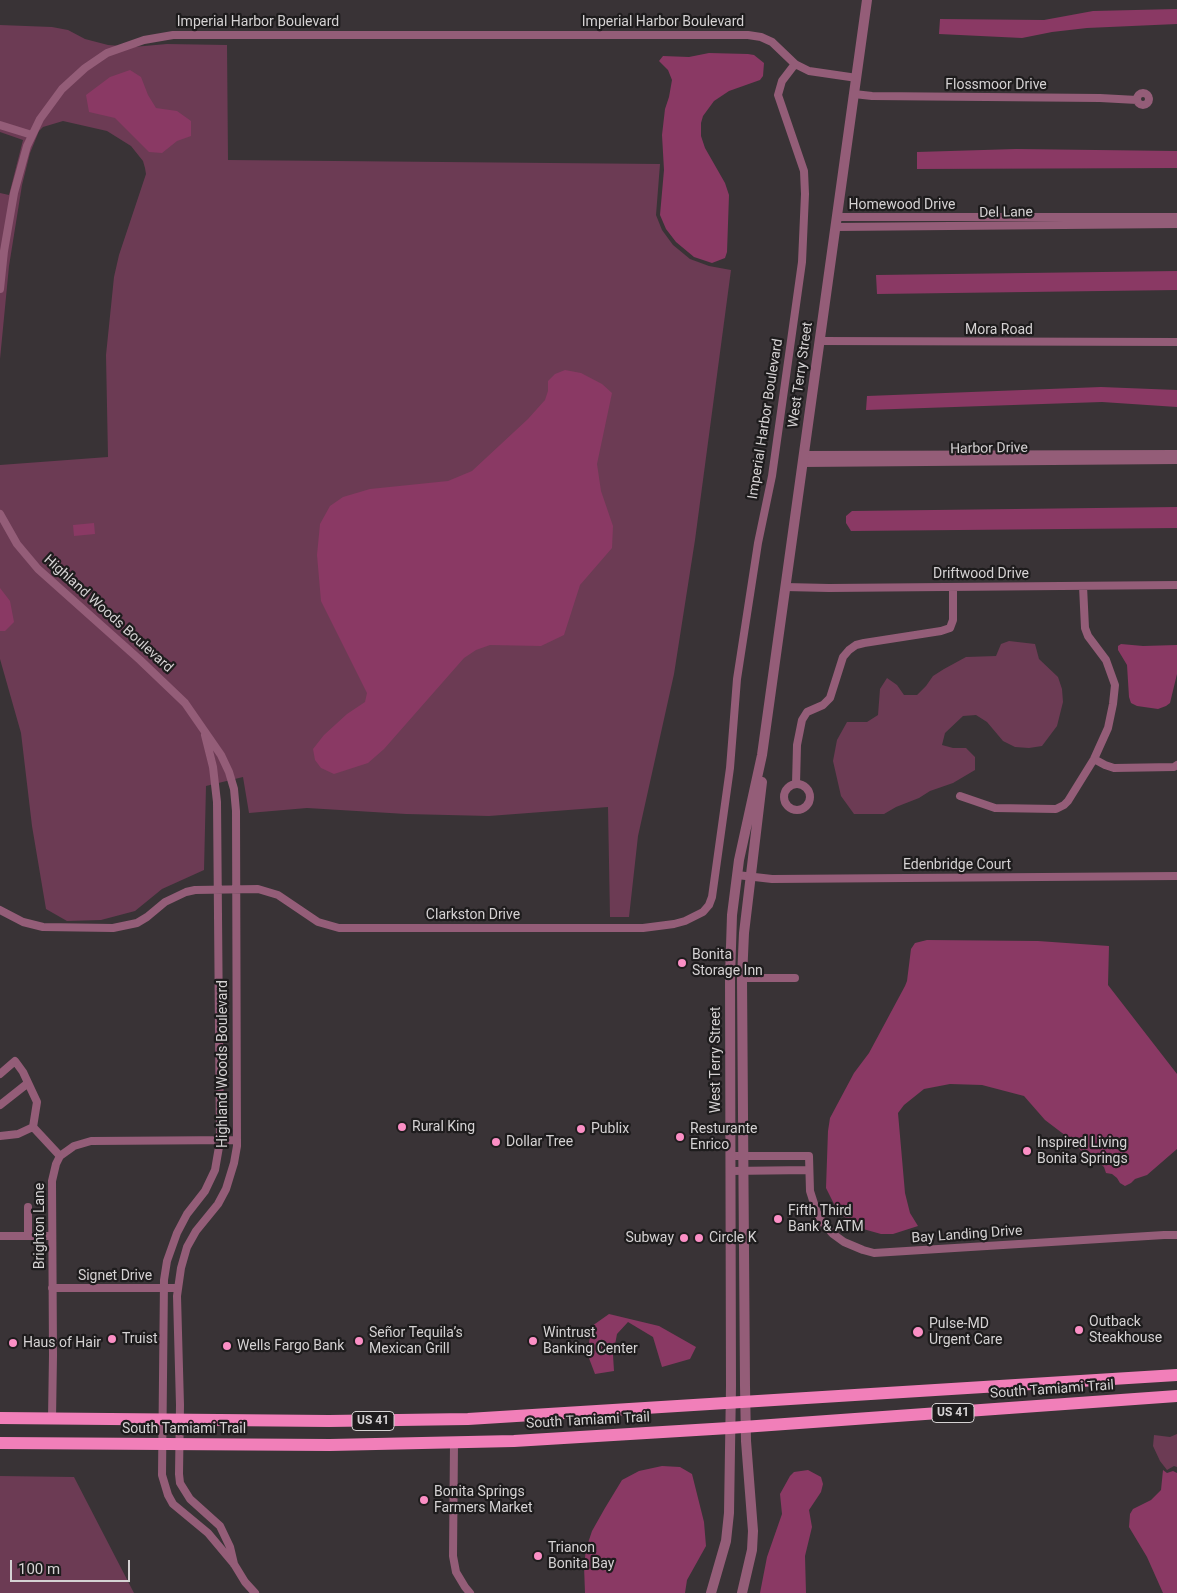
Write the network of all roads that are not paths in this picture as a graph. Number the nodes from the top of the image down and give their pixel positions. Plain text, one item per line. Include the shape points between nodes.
1 (868, 0) edge
2 (795, 64) junction
3 (857, 78) junction
4 (854, 94) junction
5 (1137, 100) dead end
6 (0, 125) edge
7 (32, 135) junction
8 (1177, 217) edge
9 (836, 222) junction
10 (1177, 224) edge
11 (0, 289) edge
12 (820, 341) junction
13 (1177, 342) edge
14 (1177, 454) edge
15 (803, 459) junction
16 (1177, 460) edge
17 (0, 514) edge
18 (1177, 585) edge
19 (1084, 586) junction
20 (786, 587) junction
21 (953, 587) junction
22 (741, 653) joint
23 (204, 730) junction
24 (762, 754) junction
25 (1094, 759) junction
26 (1177, 765) edge
27 (796, 784) dead end
28 (960, 796) dead end
29 (737, 875) junction
30 (1177, 876) edge
31 (750, 877) junction
32 (217, 889) junction
33 (237, 890) junction
34 (0, 910) edge
35 (742, 978) junction
36 (795, 978) dead end
37 (0, 1074) edge
38 (28, 1083) junction
39 (0, 1105) edge
40 (32, 1127) junction
41 (0, 1136) edge
42 (237, 1140) junction
43 (220, 1141) junction
44 (60, 1156) junction
45 (730, 1156) junction
46 (744, 1156) junction
47 (744, 1170) junction
48 (809, 1170) junction
49 (730, 1171) junction
50 (28, 1208) dead end
51 (1177, 1235) edge
52 (0, 1236) edge
53 (28, 1236) junction
54 (52, 1236) junction
55 (52, 1288) junction
56 (164, 1288) junction
57 (178, 1288) junction
58 (1177, 1375) edge
59 (1177, 1396) edge
60 (745, 1402) junction
61 (730, 1404) junction
62 (0, 1411) edge
63 (6, 1418) edge
64 (52, 1419) junction
65 (163, 1420) junction
66 (180, 1420) junction
67 (746, 1427) junction
68 (729, 1428) junction
69 (0, 1443) edge
70 (454, 1443) junction
71 (162, 1444) junction
72 (180, 1444) junction
73 (234, 1564) junction
74 (255, 1593) edge
75 (470, 1593) edge
76 (711, 1593) edge
77 (742, 1593) edge

1 - 3 street, West Terry Street
2 - 3 street via 815,72
2 - 7 street, Imperial Harbor Boulevard via 772,42 748,35 173,34 107,53 84,68 44,111
2 - 22 street, Imperial Harbor Boulevard via 782,81 778,95 804,171 802,262 772,476
3 - 4 street, West Terry Street
4 - 5 street, Flossmoor Drive
4 - 9 street, West Terry Street
6 - 7 street
7 - 11 street via 11,208
8 - 9 street, Homewood Drive
9 - 10 street, Del Lane
9 - 12 street, West Terry Street
12 - 13 street, Mora Road
12 - 15 street, West Terry Street
14 - 15 street, Harbor Drive
15 - 16 street, Harbor Drive
15 - 20 street, West Terry Street
17 - 23 street, Highland Woods Boulevard via 17,544 38,569 178,694
18 - 19 street, Driftwood Drive
19 - 21 street, Driftwood Drive
19 - 25 street via 1085,628 1106,660 1114,685 1108,728
20 - 21 street, Driftwood Drive
20 - 24 street, West Terry Street
21 - 27 street via 950,628 864,642 849,650 843,658 830,698 824,705 807,712 802,720 797,745
22 - 33 street, Clarkston Drive via 730,768 712,897 709,905 695,917 674,924 643,928 339,928 318,922 268,891
23 - 32 street, Highland Woods Boulevard via 217,802
23 - 33 street, Highland Woods Boulevard via 221,754 234,789
24 - 29 street, West Terry Street
24 - 31 street, West Terry Street
25 - 26 street via 1114,768
25 - 28 street via 1068,801 1056,809 995,808
29 - 31 street, Edenbridge Court
29 - 45 street, West Terry Street via 730,978
30 - 31 street, Edenbridge Court
31 - 35 street, West Terry Street
32 - 33 street, Clarkston Drive
32 - 34 street, Clarkston Drive via 186,892 165,902 137,923 113,928 43,927 23,922
32 - 43 street, Highland Woods Boulevard
33 - 42 street, Highland Woods Boulevard
35 - 36 street
35 - 46 street, West Terry Street
37 - 38 street via 15,1061
38 - 39 street
38 - 40 street via 37,1102
40 - 41 street via 18,1134
40 - 44 street
42 - 43 street
42 - 57 street, Highland Woods Boulevard via 230,1180 218,1204 187,1247
43 - 44 street via 91,1141 74,1146
43 - 56 street, Highland Woods Boulevard via 210,1181 176,1234 167,1261
44 - 54 street, Brighton Lane via 52,1181
45 - 46 street, Bay Landing Drive
45 - 49 street, West Terry Street
46 - 47 street, West Terry Street
46 - 48 street, Bay Landing Drive via 809,1156
47 - 48 street
47 - 49 street
47 - 60 street, West Terry Street
48 - 51 street, Bay Landing Drive via 810,1191 824,1224 844,1242 874,1253
49 - 61 street, West Terry Street
50 - 53 street
52 - 53 street
53 - 54 street
54 - 55 street, Brighton Lane
55 - 56 street, Signet Drive
55 - 64 street, Brighton Lane
56 - 57 street, Signet Drive
56 - 65 street, Highland Woods Boulevard
57 - 66 street, Highland Woods Boulevard
58 - 60 main road, South Tamiami Trail / US 41
59 - 67 main road, South Tamiami Trail / US 41
60 - 61 main road, South Tamiami Trail / US 41
60 - 67 street, West Terry Street
61 - 66 main road, South Tamiami Trail / US 41 via 453,1419
61 - 68 street, West Terry Street
62 - 63 street
63 - 64 main road, South Tamiami Trail / US 41
64 - 65 main road, South Tamiami Trail / US 41
65 - 66 main road, South Tamiami Trail / US 41
65 - 71 street, Highland Woods Boulevard
66 - 72 street, Highland Woods Boulevard
67 - 68 main road, South Tamiami Trail / US 41
67 - 77 street, West Terry Street via 753,1540
68 - 70 main road, South Tamiami Trail / US 41
68 - 76 street, West Terry Street via 728,1531
69 - 71 main road, South Tamiami Trail / US 41
70 - 72 main road, South Tamiami Trail / US 41
70 - 75 street via 454,1556 456,1572
71 - 72 main road, South Tamiami Trail / US 41
71 - 73 street, Highland Woods Boulevard via 162,1475 173,1504 208,1532
72 - 73 street, Highland Woods Boulevard via 179,1474 184,1492 220,1526
73 - 74 street

